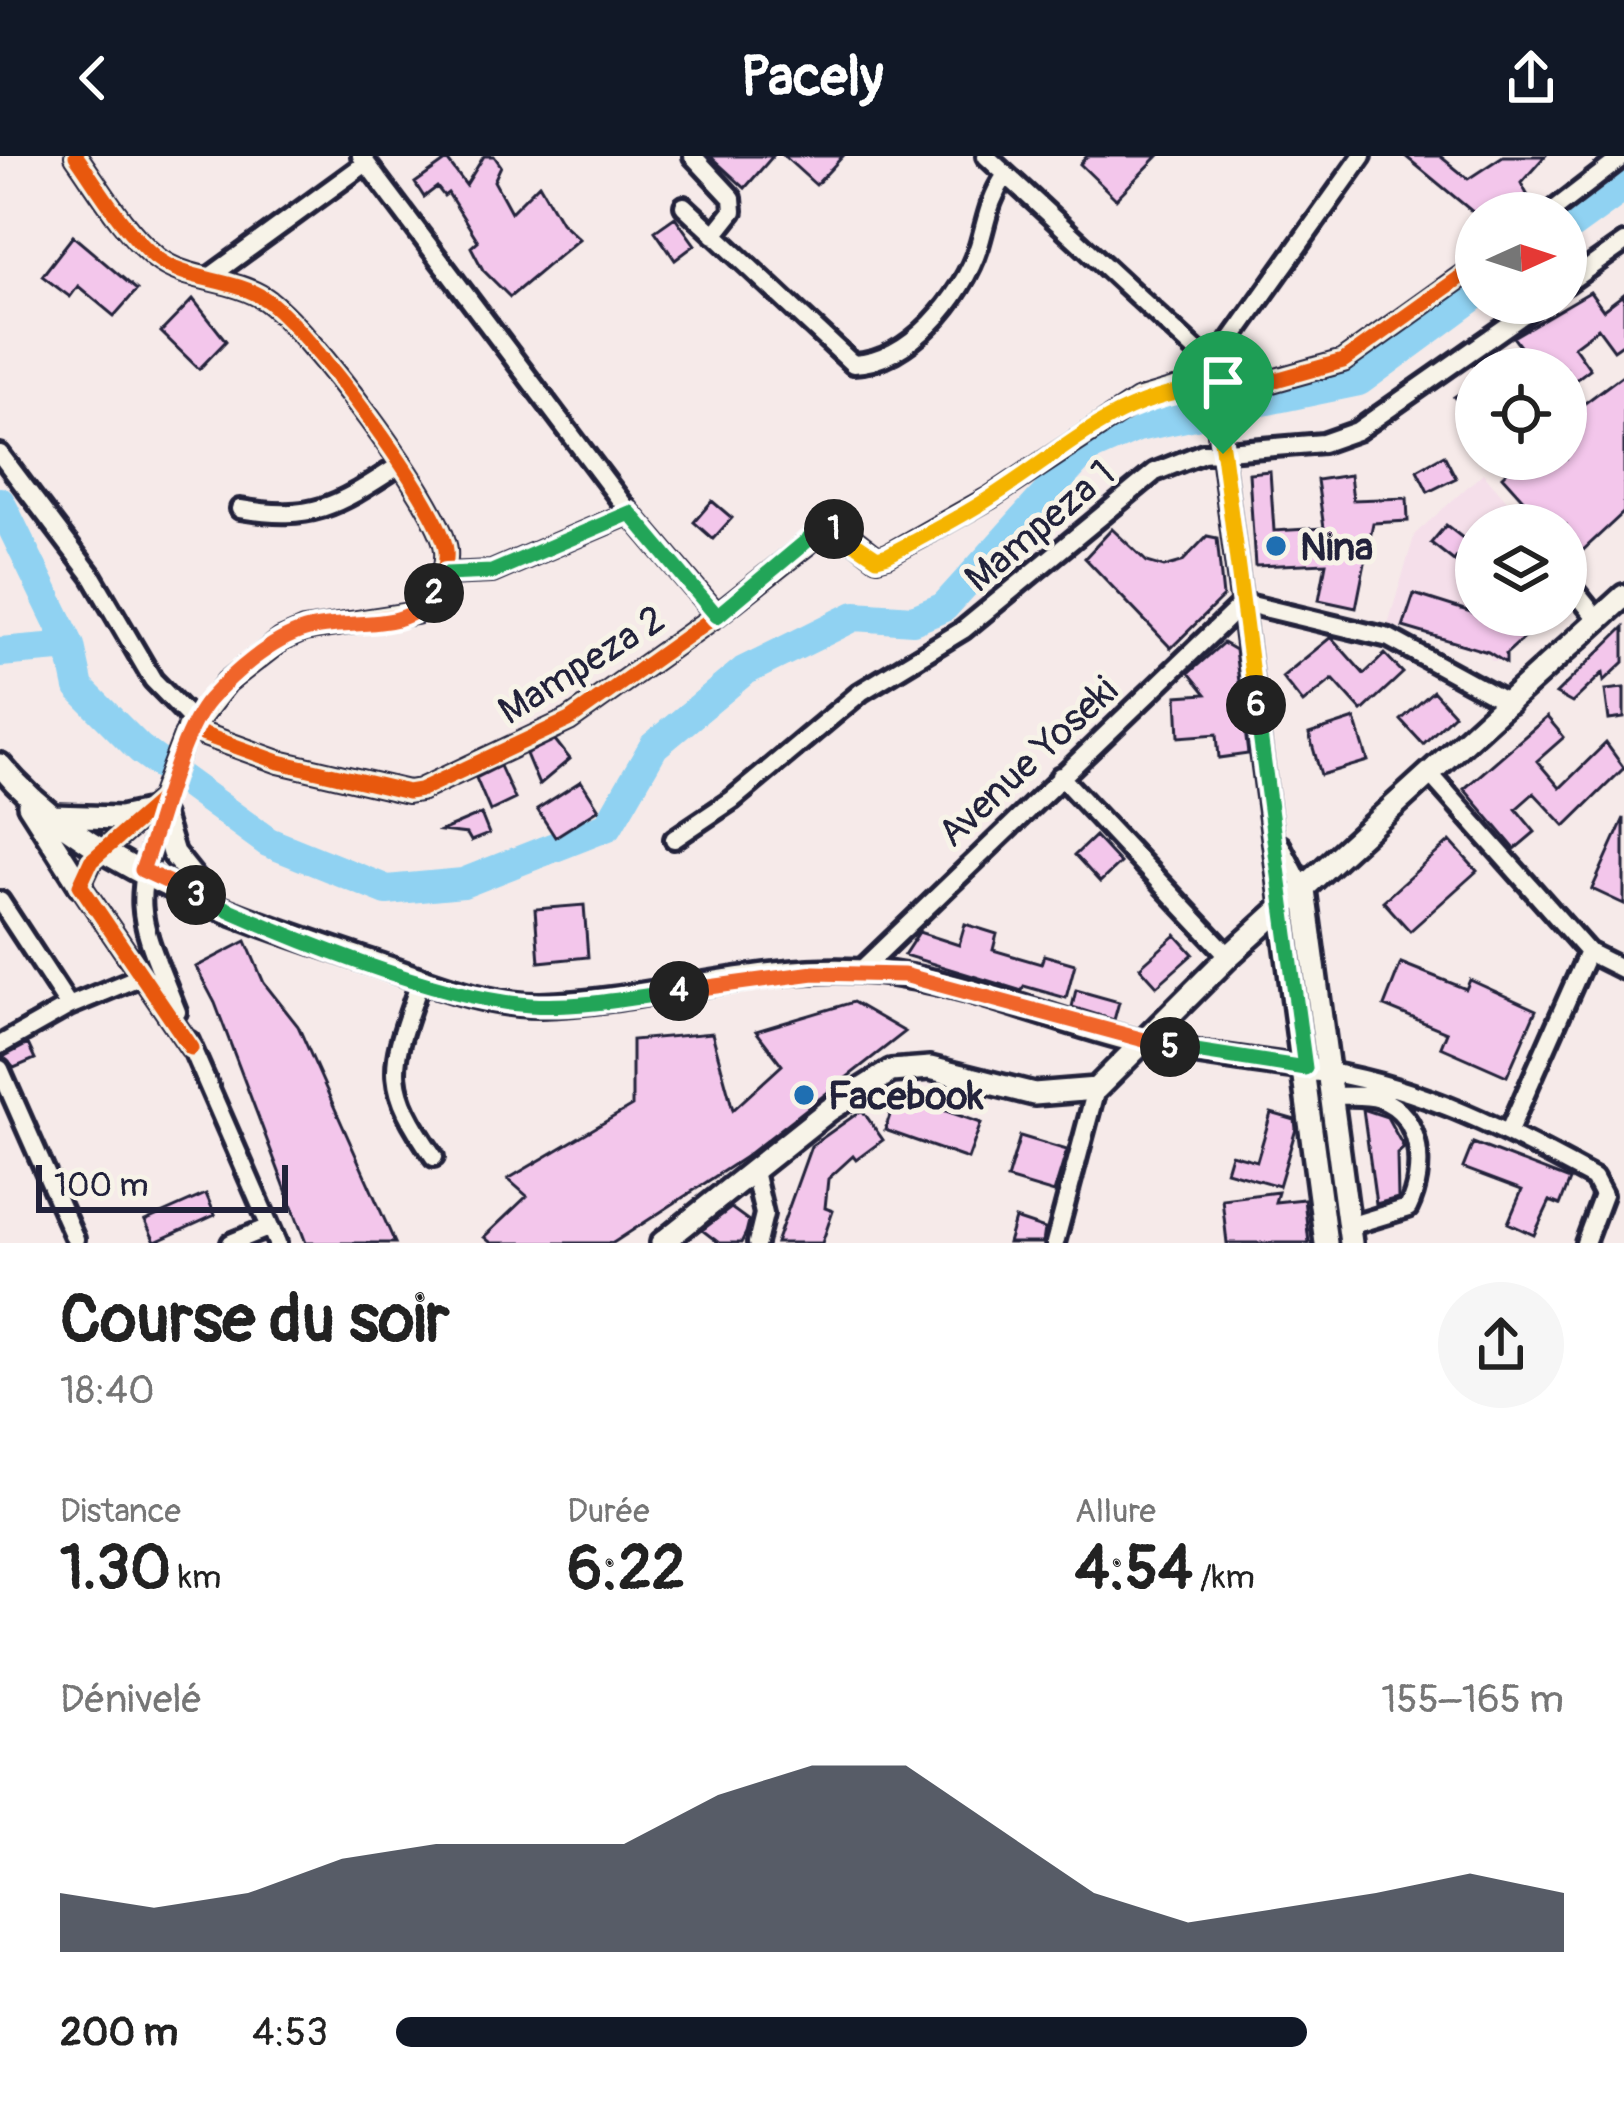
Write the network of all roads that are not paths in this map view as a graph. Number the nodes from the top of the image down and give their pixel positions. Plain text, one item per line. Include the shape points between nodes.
1 (76, 156) edge
2 (693, 156) edge
3 (986, 156) edge
4 (1362, 156) edge
5 (1624, 156) edge
6 (364, 160) edge
7 (1005, 176) junction
8 (1577, 192) edge
9 (684, 206) dead end
10 (714, 235) junction
11 (1624, 243) edge
12 (1587, 269) edge
13 (211, 276) junction
14 (1455, 281) edge
15 (1510, 324) edge
16 (1216, 361) junction
17 (1214, 394) junction
18 (1222, 449) junction
19 (0, 454) edge
20 (400, 465) junction
21 (240, 509) dead end
22 (630, 513) junction
23 (446, 574) junction
24 (1624, 596) edge
25 (1243, 603) junction
26 (1587, 606) edge
27 (717, 616) junction
28 (1598, 620) junction
29 (1510, 704) junction
30 (188, 732) junction
31 (0, 765) edge
32 (1430, 774) junction
33 (1060, 776) junction
34 (16, 784) junction
35 (161, 807) junction
36 (51, 816) junction
37 (1271, 824) junction
38 (674, 839) dead end
39 (105, 849) junction
40 (142, 870) junction
41 (80, 884) junction
42 (1304, 890) junction
43 (0, 901) edge
44 (213, 903) junction
45 (1282, 910) junction
46 (1588, 952) junction
47 (1229, 956) junction
48 (861, 970) junction
49 (1624, 970) edge
50 (144, 975) junction
51 (421, 979) junction
52 (69, 1006) junction
53 (1140, 1042) junction
54 (0, 1045) edge
55 (191, 1048) junction
56 (1305, 1068) junction
57 (0, 1070) edge
58 (1328, 1072) junction
59 (1096, 1088) junction
60 (1331, 1096) junction
61 (1509, 1131) junction
62 (434, 1157) dead end
63 (754, 1171) junction
64 (1350, 1234) edge
65 (274, 1235) edge
66 (75, 1239) dead end
67 (231, 1243) edge
68 (662, 1243) edge
69 (757, 1243) edge
70 (1054, 1243) edge
71 (1326, 1243) edge
72 (1586, 1243) edge

1 - 13 street via 153,255 184,273
2 - 10 street via 732,198 733,211
3 - 7 street
4 - 16 street
5 - 8 street
6 - 13 street
6 - 22 street
7 - 10 street via 986,206 963,281 878,364 854,364
7 - 16 street
9 - 10 street
11 - 12 street
13 - 20 street via 270,302
14 - 17 street, Mampeza 2 via 1343,362
15 - 18 street, Mampeza 1 via 1357,431 1323,443
16 - 17 street
17 - 18 street
17 - 27 street, Mampeza 2 via 1137,401 888,555 877,558 841,530 826,529
18 - 25 street
18 - 38 street, Mampeza 1 via 1155,472 963,630 861,692
19 - 30 street via 92,576
20 - 21 street via 325,508 286,517
20 - 23 street via 441,528
22 - 23 street via 492,572
22 - 27 street
23 - 30 street via 416,613 320,626 281,640 227,682
24 - 28 main road
25 - 29 street via 1390,638
25 - 33 street, Avenue Yoseki
25 - 37 street
26 - 28 street
27 - 30 street, Mampeza 2 via 553,730 420,790 279,762
28 - 29 main road
29 - 32 main road
30 - 35 street
31 - 34 main road
32 - 42 main road
32 - 46 street
33 - 47 street
33 - 48 street, Avenue Yoseki
34 - 36 main road
34 - 41 main road
35 - 36 main road via 120,818
35 - 39 street
35 - 40 street
35 - 44 main road via 173,853
36 - 39 main road
37 - 42 street
37 - 45 street
39 - 40 main road
39 - 41 street
40 - 44 main road
40 - 55 street via 142,925
41 - 50 street
42 - 45 main road
42 - 58 main road
43 - 52 street
44 - 51 main road
45 - 47 main road
45 - 56 main road
46 - 49 street
46 - 61 street
47 - 53 main road
48 - 51 main road via 535,1005
48 - 53 main road via 928,980
50 - 52 street
50 - 55 street
51 - 62 street via 394,1085
52 - 54 street
53 - 56 main road
53 - 59 main road
55 - 65 street
56 - 58 main road
56 - 71 main road
57 - 66 street
58 - 60 main road
58 - 61 street via 1402,1087
59 - 63 main road via 1034,1094 910,1066 829,1110
59 - 70 street
60 - 64 main road
60 - 64 street via 1375,1096 1402,1109 1417,1140 1408,1208
61 - 72 street via 1601,1186
63 - 68 main road
63 - 69 street via 764,1214
65 - 67 street

